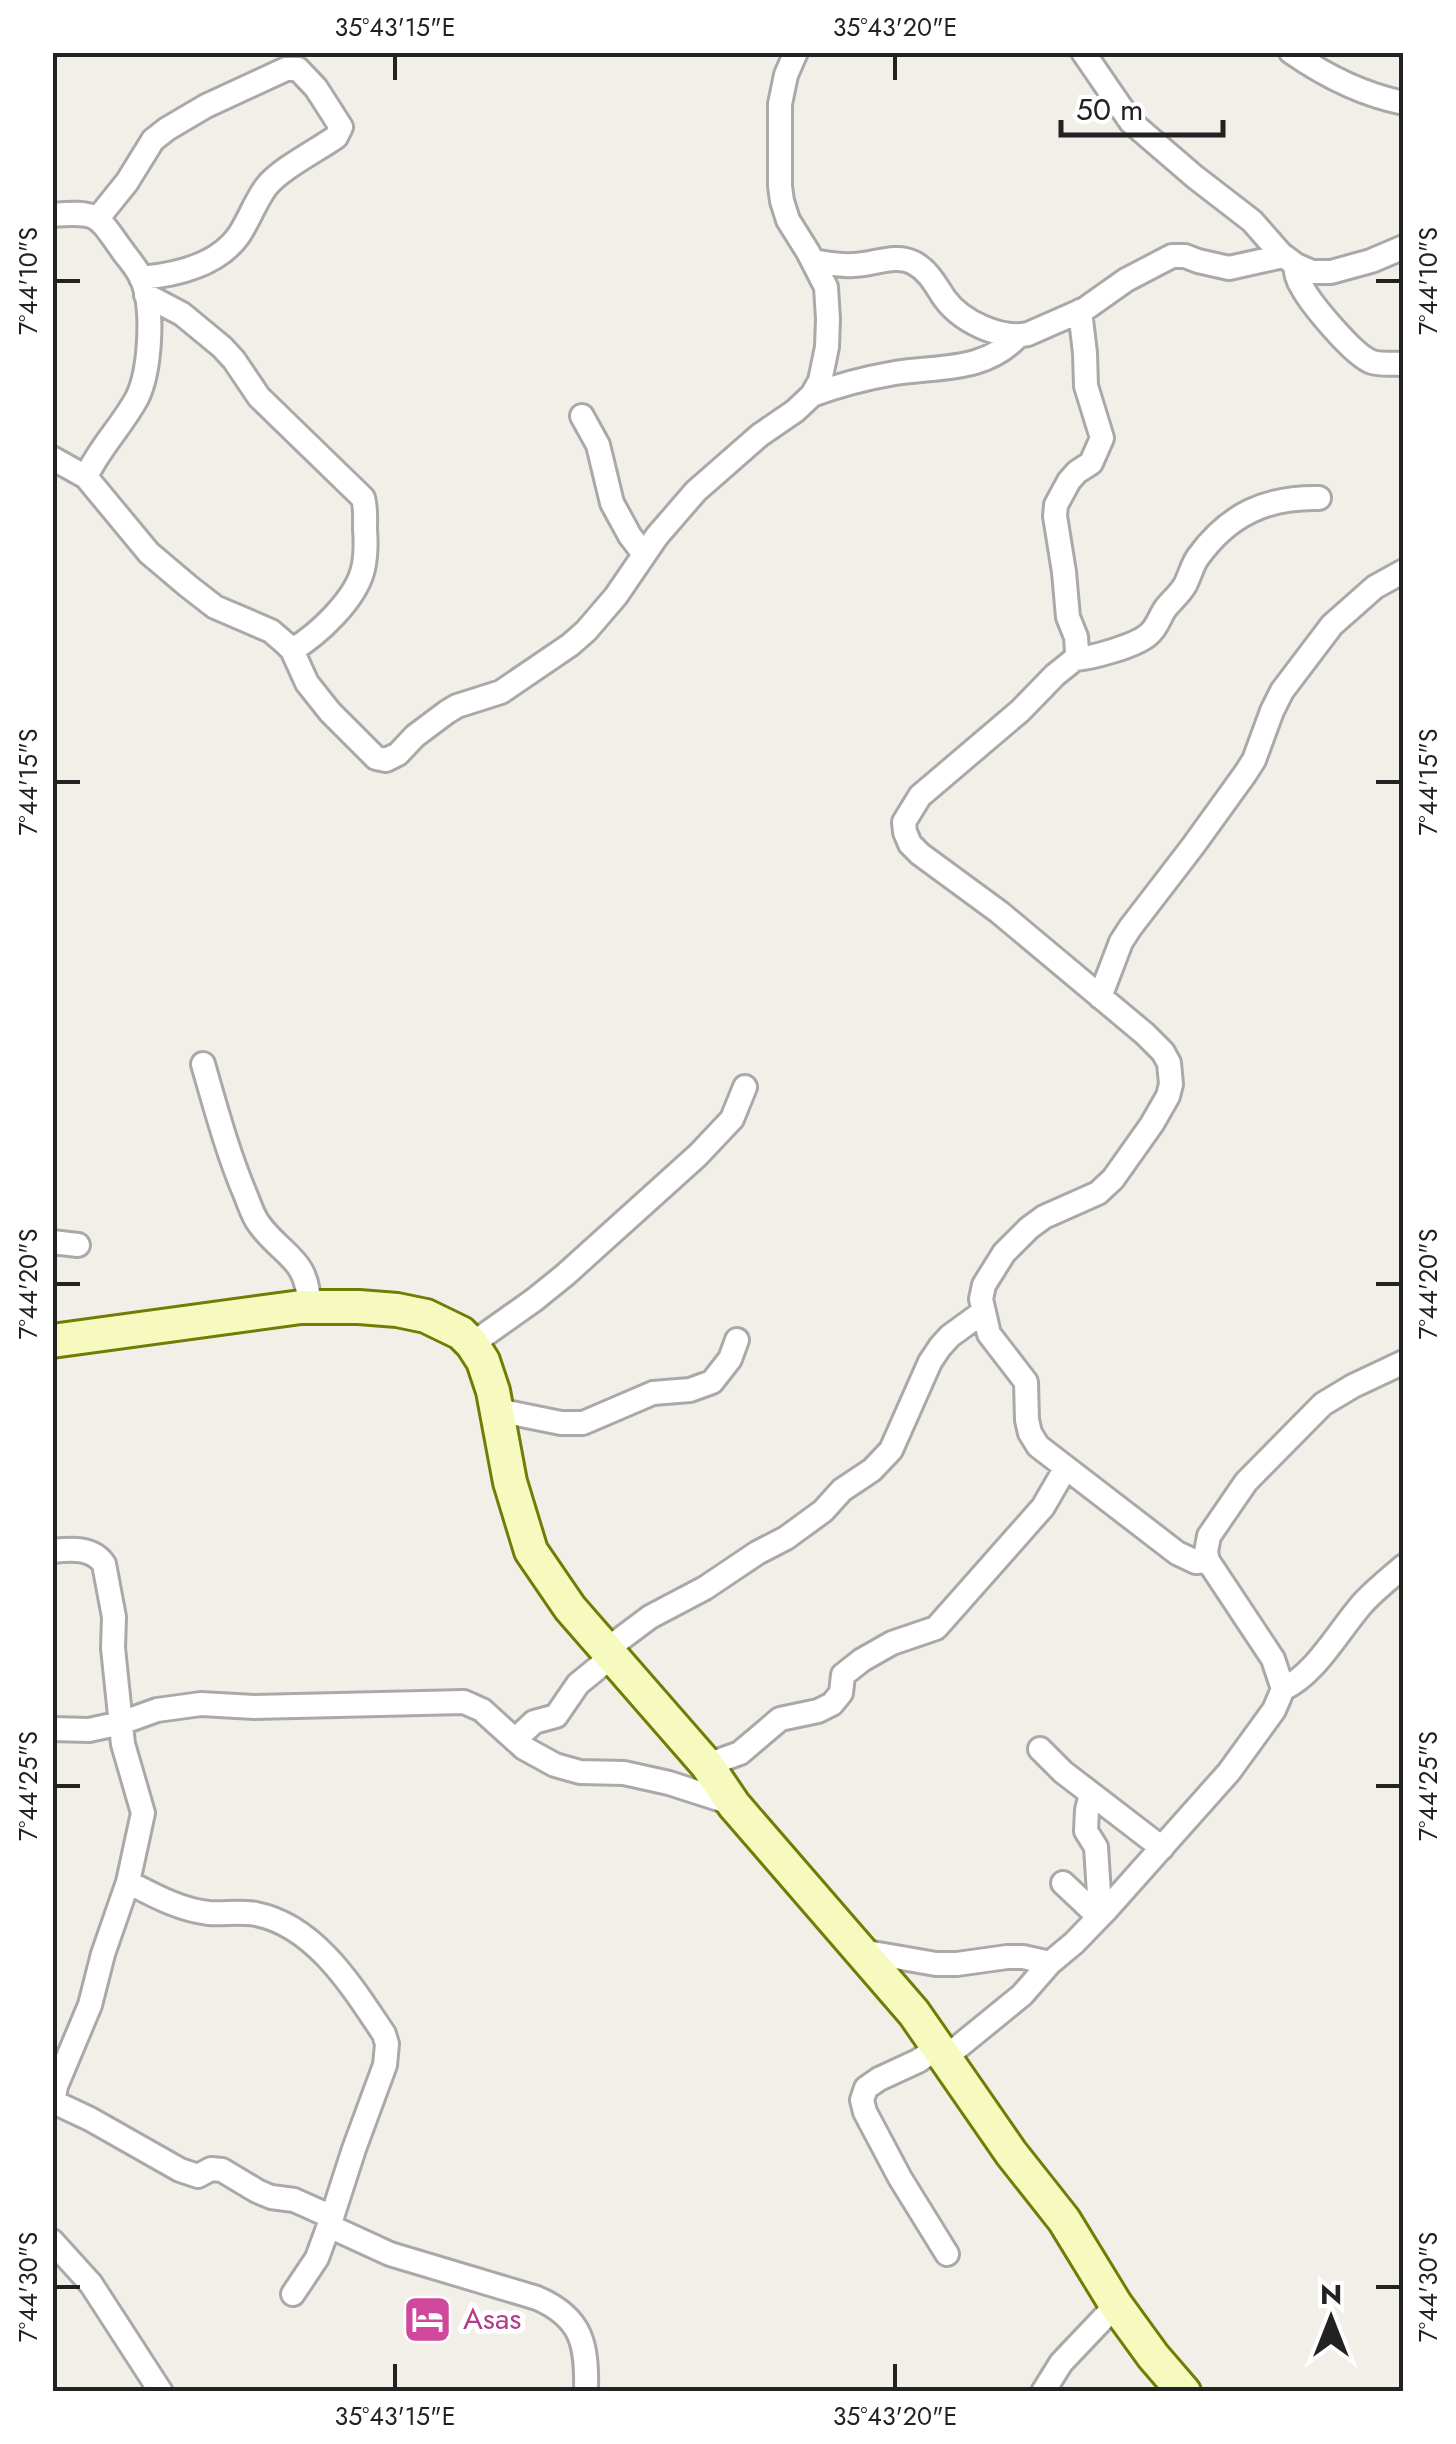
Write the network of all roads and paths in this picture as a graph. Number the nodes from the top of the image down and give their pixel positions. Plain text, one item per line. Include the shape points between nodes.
1 (796, 52) edge
2 (1083, 52) edge
3 (1291, 52) edge
4 (1404, 104) edge
5 (52, 214) edge
6 (98, 218) junction
7 (1404, 247) edge
8 (1289, 260) junction
9 (813, 261) junction
10 (144, 286) junction
11 (1080, 311) junction
12 (1018, 336) junction
13 (1404, 364) edge
14 (812, 395) junction
15 (582, 416) dead end
16 (52, 458) edge
17 (86, 477) junction
18 (1319, 498) dead end
19 (644, 554) junction
20 (1404, 572) edge
21 (292, 650) junction
22 (1075, 659) junction
23 (1100, 997) junction
24 (203, 1064) dead end
25 (745, 1087) dead end
26 (52, 1242) edge
27 (78, 1245) dead end
28 (308, 1306) junction
29 (982, 1312) junction
30 (52, 1340) edge
31 (737, 1340) dead end
32 (472, 1344) junction
33 (1404, 1362) edge
34 (497, 1410) junction
35 (1065, 1469) junction
36 (52, 1552) edge
37 (1208, 1561) junction
38 (1404, 1566) edge
39 (608, 1654) junction
40 (1283, 1689) junction
41 (121, 1723) junction
42 (52, 1729) edge
43 (515, 1740) junction
44 (1040, 1748) dead end
45 (707, 1765) junction
46 (1091, 1794) junction
47 (734, 1804) junction
48 (1162, 1848) junction
49 (128, 1882) junction
50 (1063, 1882) dead end
51 (1102, 1913) junction
52 (861, 1951) junction
53 (1050, 1964) junction
54 (62, 2048) edge
55 (942, 2052) junction
56 (330, 2222) junction
57 (52, 2240) edge
58 (947, 2254) dead end
59 (293, 2294) dead end
60 (1116, 2305) junction
61 (152, 2388) edge
62 (586, 2392) edge
63 (1042, 2392) edge
64 (1184, 2392) edge

1 - 9 street via 780,104 780,186 788,220
2 - 8 street via 1132,122
3 - 4 street via 1324,73
5 - 6 street
6 - 10 street
6 - 10 street via 153,140 183,118 286,69 298,70 316,88 341,126 336,137 266,186 225,249
7 - 8 street via 1331,272 1312,272
8 - 11 street via 1230,268 1172,256
8 - 13 street via 1303,290 1358,352 1376,363
9 - 12 street via 905,260 923,269 968,318
9 - 14 street via 826,287 828,319 824,367
10 - 17 street via 144,379
10 - 21 street via 222,346 259,398 363,498 360,576 334,616
11 - 12 street
11 - 22 street via 1086,386 1102,438 1055,509
12 - 14 street via 996,356
14 - 19 street via 696,491
15 - 19 street via 598,445 612,503
16 - 17 street
17 - 21 street via 149,554 215,606 271,632
18 - 22 street via 1274,502 1230,522 1198,558 1150,634
19 - 21 street via 570,645 500,692 447,712 384,761 330,712
20 - 23 street via 1332,624 1282,691 1254,760 1130,928
22 - 23 street via 920,796 904,822 920,854
23 - 29 street via 1163,1052 1171,1071 1168,1096 1114,1180 1044,1217 1004,1253 984,1285
24 - 28 street via 256,1220 302,1270
25 - 32 street via 732,1119 698,1155 566,1275
26 - 27 street
28 - 30 street
28 - 32 street via 426,1316
29 - 35 street via 989,1334 1026,1382 1033,1438
29 - 39 street via 940,1347 891,1450 872,1470 786,1538 650,1617
31 - 34 street via 712,1382 653,1393 583,1423
32 - 34 street
33 - 37 street via 1324,1404 1246,1482 1209,1536
34 - 39 street via 530,1551
35 - 37 street via 1177,1553
35 - 45 street via 1043,1507 936,1628 852,1667 832,1704 780,1719 740,1753
36 - 41 street via 81,1550 104,1564
37 - 40 street via 1272,1659
38 - 40 street
39 - 43 street via 556,1716 534,1722
39 - 45 street
40 - 48 street via 1260,1733
41 - 42 street
41 - 43 street via 201,1704 464,1702
41 - 49 street via 143,1813
43 - 47 street via 566,1770 669,1782
44 - 46 street
45 - 47 street
46 - 48 street
46 - 51 street via 1086,1831 1096,1847
47 - 52 street
48 - 51 street
49 - 54 street via 90,2006
49 - 56 street via 196,1911 252,1913 290,1929 328,1956 384,2034 385,2065
50 - 51 street
51 - 53 street
52 - 53 street via 936,1964 1008,1957
52 - 55 street
53 - 55 street via 1022,1995
54 - 56 street via 58,2104 180,2170 198,2176 222,2170
55 - 58 street via 879,2079 862,2100
55 - 60 street via 1064,2220
56 - 59 street
56 - 62 street via 390,2254 554,2306 574,2322 583,2341
57 - 61 street via 91,2284
60 - 63 street
60 - 64 street

